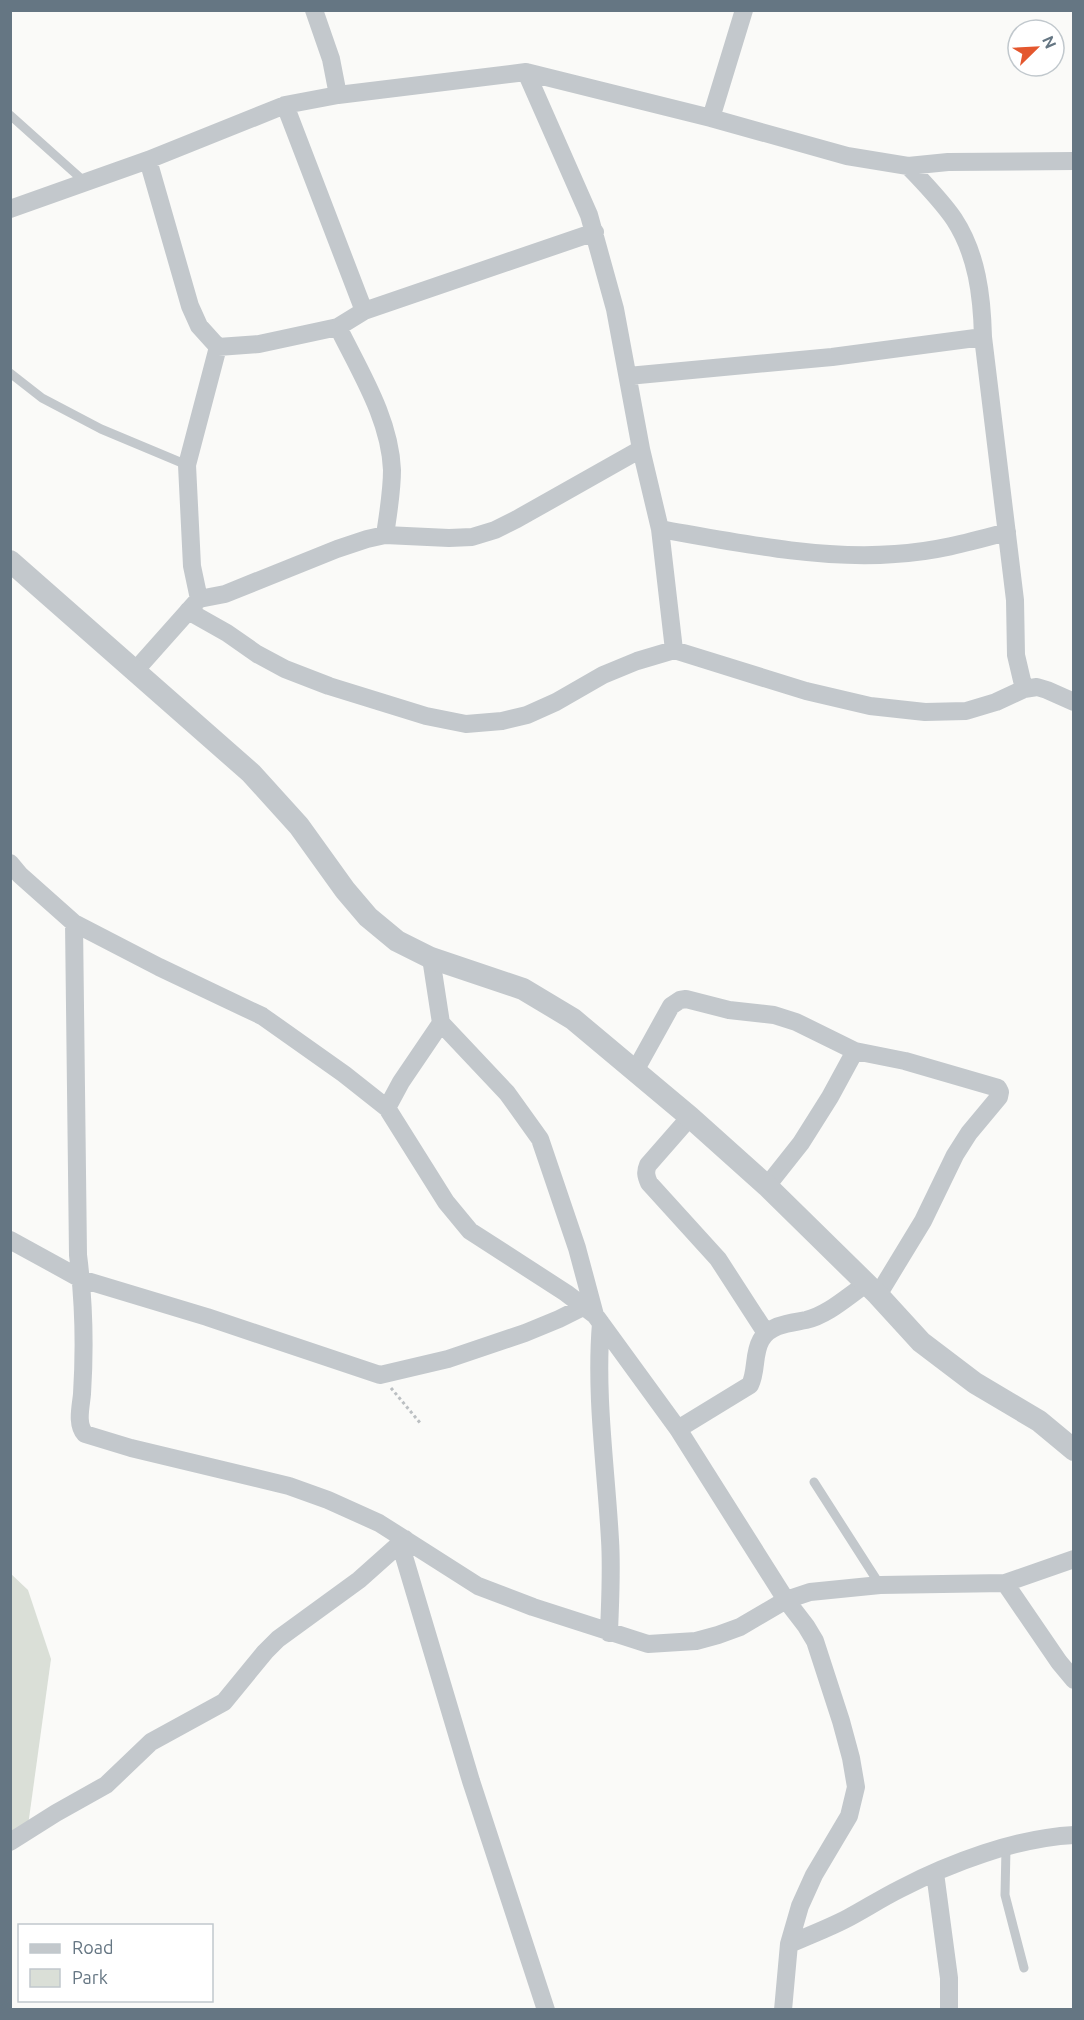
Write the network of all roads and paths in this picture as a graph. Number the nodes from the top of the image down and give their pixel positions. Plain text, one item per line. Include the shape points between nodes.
1 (314, 10) edge
2 (744, 10) edge
3 (526, 72) junction
4 (338, 95) junction
5 (285, 105) junction
6 (10, 115) edge
7 (711, 118) junction
8 (148, 160) junction
9 (1074, 161) edge
10 (908, 166) junction
11 (86, 183) junction
12 (10, 209) edge
13 (595, 232) junction
14 (364, 311) junction
15 (338, 327) junction
16 (983, 337) junction
17 (218, 347) junction
18 (10, 373) edge
19 (628, 376) junction
20 (641, 449) junction
21 (187, 465) junction
22 (660, 529) junction
23 (1007, 532) junction
24 (385, 536) junction
25 (10, 561) edge
26 (194, 605) junction
27 (674, 650) junction
28 (134, 672) junction
29 (1024, 689) junction
30 (1074, 702) edge
31 (10, 863) edge
32 (74, 923) junction
33 (431, 958) junction
34 (441, 1023) junction
35 (855, 1052) junction
36 (635, 1071) junction
37 (387, 1107) junction
38 (690, 1117) junction
39 (767, 1186) junction
40 (10, 1240) edge
41 (81, 1279) junction
42 (872, 1289) junction
43 (594, 1314) junction
44 (766, 1333) junction
45 (380, 1375) junction
46 (421, 1424) dead end
47 (678, 1429) junction
48 (1074, 1450) edge
49 (814, 1482) dead end
50 (403, 1541) junction
51 (1074, 1559) edge
52 (1005, 1583) junction
53 (880, 1586) junction
54 (786, 1600) junction
55 (609, 1633) junction
56 (1074, 1680) edge
57 (1074, 1835) edge
58 (10, 1842) edge
59 (1006, 1848) junction
60 (935, 1873) junction
61 (789, 1944) junction
62 (1024, 1968) dead end
63 (546, 2010) edge
64 (783, 2010) edge
65 (949, 2010) edge

1 - 4 street via 332,59
2 - 7 street
3 - 4 street
3 - 7 street
3 - 13 street
4 - 5 street
5 - 8 street
5 - 14 street
6 - 11 lane
7 - 10 street via 847,156
8 - 11 street
8 - 17 street via 190,306 199,327
9 - 10 street
10 - 16 street via 955,221 966,244 982,300
11 - 12 street
13 - 14 street
13 - 19 street
14 - 15 street
15 - 17 street via 260,344
15 - 24 street via 377,405 386,434 392,489
16 - 19 street via 831,357
16 - 23 street
17 - 21 street
18 - 21 lane via 42,398 101,429
19 - 20 street
20 - 22 street
20 - 24 street via 495,530 472,537
21 - 26 street
22 - 23 street via 843,555 953,547
22 - 27 street
23 - 29 street via 1015,600 1016,655
24 - 26 street via 338,549
25 - 28 street
26 - 27 street via 227,633 285,669 426,716 466,724 527,715 603,675
26 - 28 street
27 - 29 street via 806,691 870,706 926,712 966,711
28 - 33 street via 251,773 299,826 368,917 398,941
29 - 30 street via 1036,687
31 - 32 street
32 - 37 street via 262,1016
32 - 41 street
33 - 34 street
33 - 36 street via 523,989 573,1019
34 - 37 street
34 - 43 street via 507,1093 540,1138 577,1248
35 - 36 street via 796,1022 686,999 671,1006
35 - 39 street via 801,1143
35 - 42 street via 969,1078 996,1086 1000,1092 955,1155 922,1221
36 - 38 street
37 - 43 street via 446,1202 470,1230
38 - 39 street
38 - 44 street via 648,1165 646,1177 718,1258
39 - 42 street
40 - 41 street
41 - 45 street
41 - 50 street via 84,1369 80,1425 85,1434 289,1486 379,1523
42 - 44 street via 817,1316 792,1321
42 - 48 street via 921,1342 975,1383 1039,1421
43 - 45 street via 559,1319 448,1359
43 - 47 street
43 - 55 street via 610,1540
44 - 47 street via 758,1347 750,1385
45 - 46 path
47 - 54 street
49 - 53 lane
50 - 55 street via 478,1586
50 - 58 street via 359,1580 278,1639 224,1702 151,1742 106,1785
50 - 63 street via 471,1781
51 - 52 street
52 - 53 street
52 - 56 street
53 - 54 street via 810,1592
54 - 55 street via 740,1626 696,1641 648,1644
54 - 61 street via 806,1626 818,1651 849,1749 856,1787 849,1816 814,1875
57 - 59 street
59 - 60 street
59 - 62 lane via 1005,1895
60 - 61 street
60 - 65 street via 949,1978
61 - 64 street

